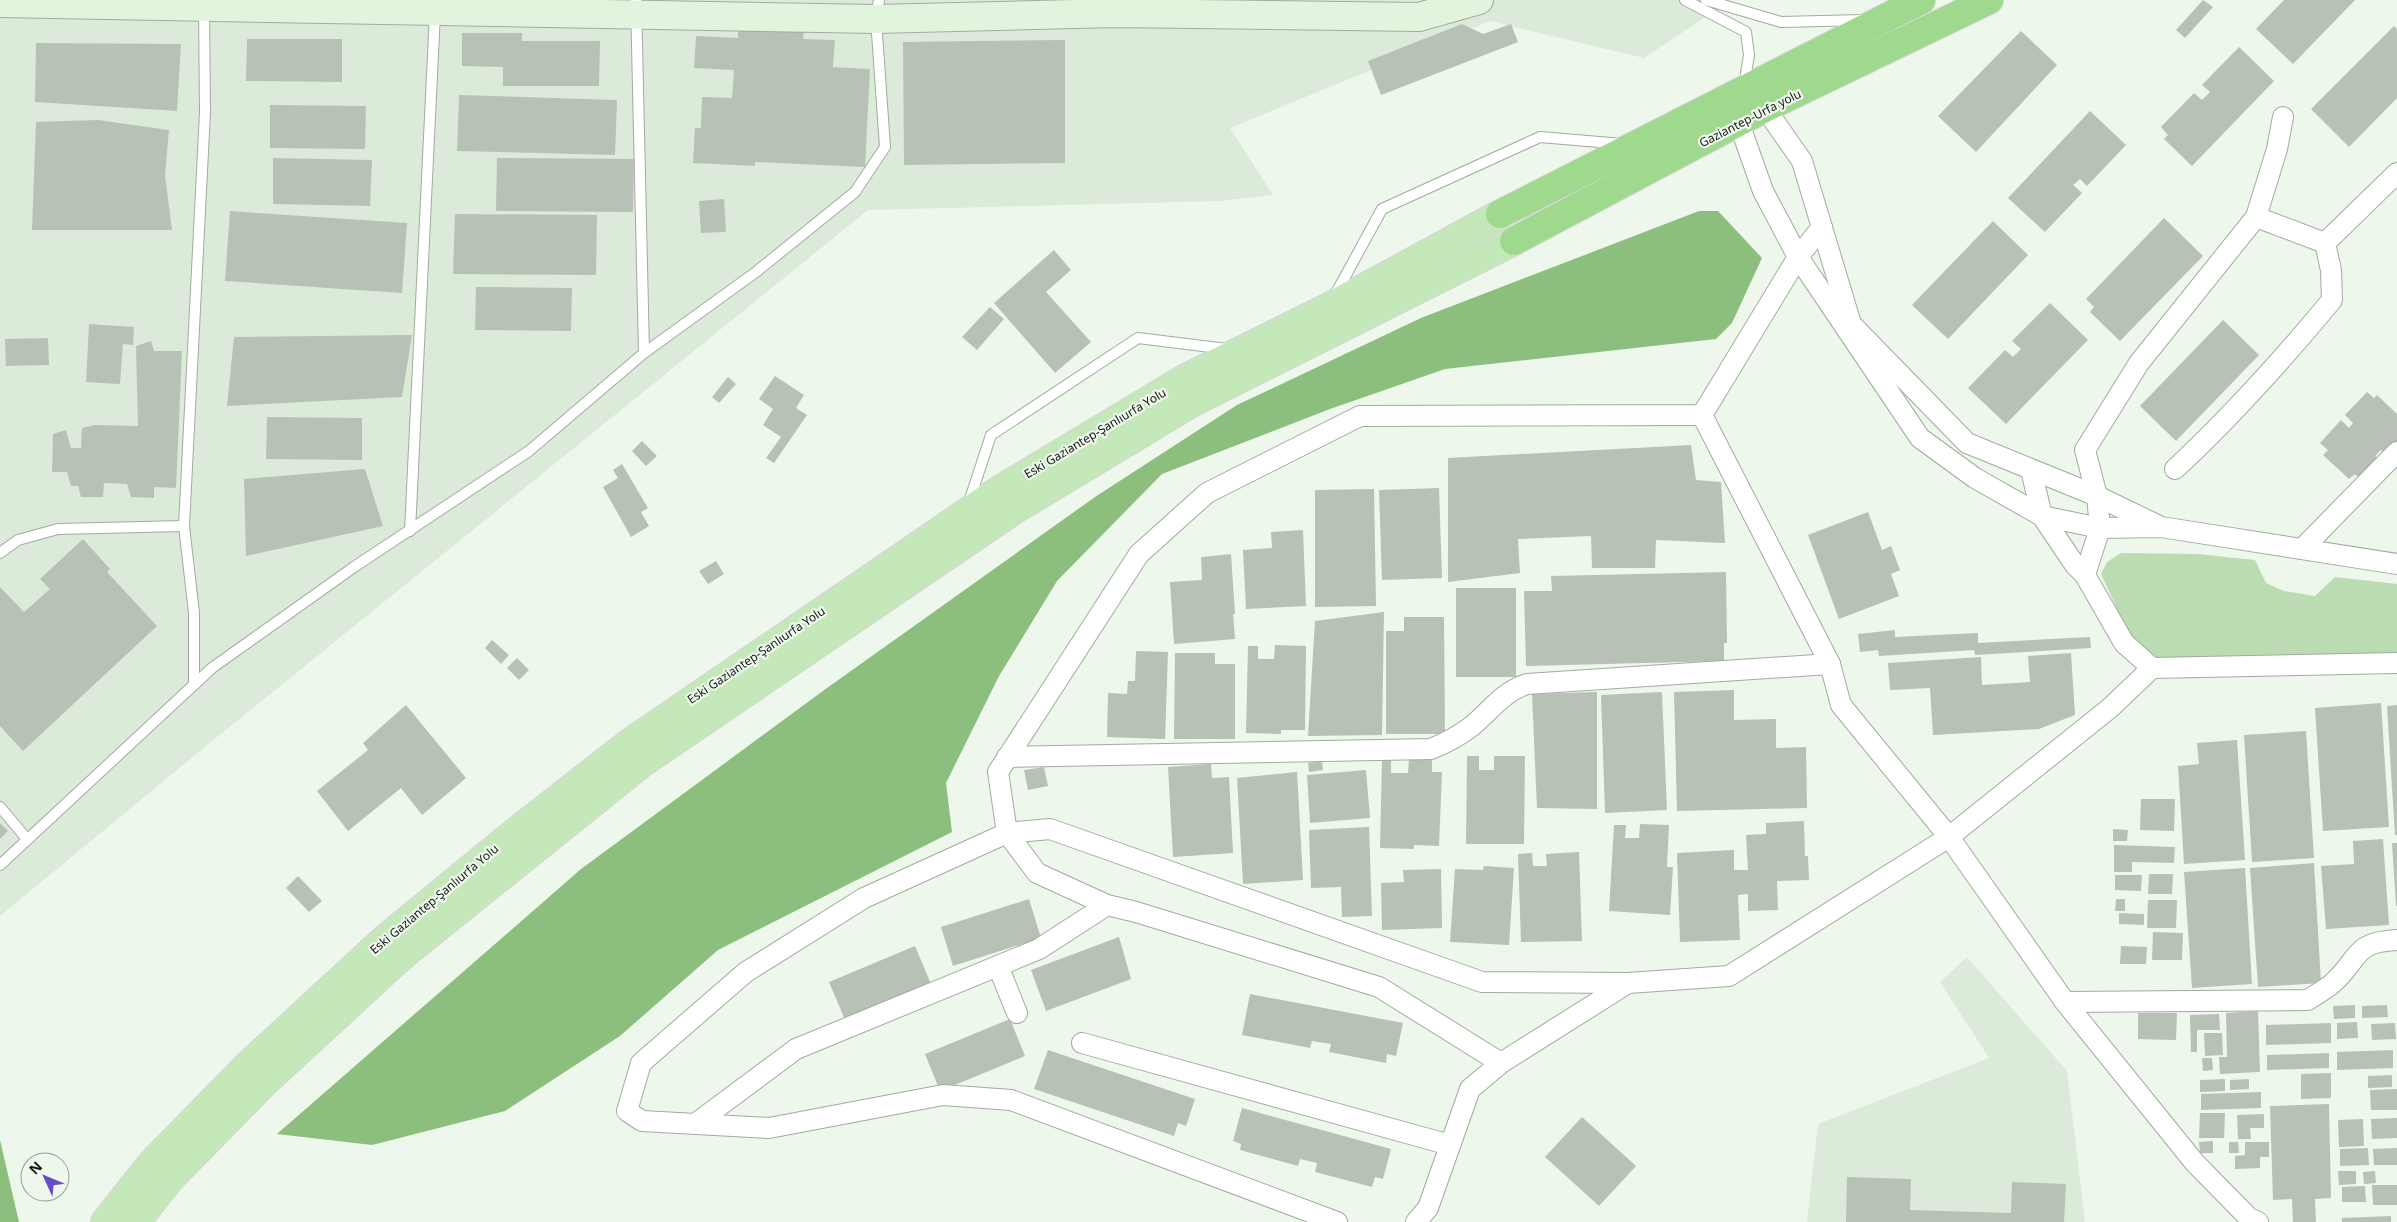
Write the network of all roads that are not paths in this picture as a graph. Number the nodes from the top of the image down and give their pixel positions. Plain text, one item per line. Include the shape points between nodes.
1 (1479, 0) edge
2 (1685, 0) edge
3 (1706, 0) edge
4 (1921, 0) edge
5 (1989, 0) edge
6 (0, 3) edge
7 (203, 4) edge
8 (435, 6) edge
9 (637, 7) edge
10 (1115, 7) edge
11 (1321, 8) edge
12 (877, 9) edge
13 (1881, 20) junction
14 (1744, 89) junction
15 (1766, 108) junction
16 (2283, 117) dead end
17 (1739, 122) junction
18 (1634, 145) junction
19 (2397, 173) edge
20 (1500, 214) joint
21 (2256, 217) junction
22 (1822, 227) junction
23 (1514, 241) joint
24 (2325, 243) junction
25 (1798, 257) junction
26 (1329, 307) junction
27 (1241, 351) junction
28 (644, 353) junction
29 (1702, 416) junction
30 (2397, 452) edge
31 (2175, 469) dead end
32 (2030, 470) junction
33 (2097, 496) junction
34 (965, 514) junction
35 (2042, 516) junction
36 (184, 526) junction
37 (2161, 527) junction
38 (2100, 528) junction
39 (410, 531) junction
40 (2302, 549) junction
41 (0, 553) edge
42 (2397, 564) edge
43 (2085, 575) junction
44 (2397, 663) edge
45 (1830, 664) junction
46 (2152, 668) junction
47 (194, 685) junction
48 (1008, 757) junction
49 (0, 807) edge
50 (1007, 833) junction
51 (1949, 837) junction
52 (27, 839) junction
53 (0, 865) edge
54 (1108, 905) junction
55 (2397, 940) edge
56 (998, 966) junction
57 (1628, 983) junction
58 (2065, 1002) junction
59 (1017, 1013) dead end
60 (1082, 1043) dead end
61 (1501, 1063) junction
62 (695, 1124) junction
63 (1450, 1145) junction
64 (105, 1222) edge
65 (136, 1222) edge
66 (1337, 1222) edge
67 (1416, 1222) edge
68 (2258, 1222) edge

1 - 11 street via 1419,17
2 - 14 lane via 1746,32 1749,55
3 - 13 lane via 1781,22
4 - 13 highway
5 - 15 highway, Gaziantep-Urfa yolu
6 - 7 street
7 - 8 street
7 - 36 lane via 205,112
8 - 9 street
8 - 39 lane
9 - 12 street
9 - 28 lane
10 - 11 street
10 - 12 street
12 - 28 lane via 885,147 855,192 756,272
13 - 14 highway
14 - 15 street
14 - 17 street
14 - 18 highway
15 - 17 highway, Gaziantep-Urfa yolu
15 - 22 street via 1802,161
16 - 21 street via 2277,149
17 - 23 highway, Gaziantep-Urfa yolu
17 - 25 street via 1763,191
18 - 20 highway
18 - 26 lane via 1540,137 1382,208
19 - 24 street
20 - 26 main road, Eski Gaziantep-Şanlıurfa Yolu
21 - 24 street
21 - 33 street via 2139,363 2085,450
22 - 25 street
22 - 32 street via 1851,324 1967,443
23 - 65 main road, Eski Gaziantep-Şanlıurfa Yolu via 1196,401 1022,505 642,763 403,955 264,1083 169,1180
24 - 31 street via 2331,270 2332,300 2281,361 2214,433
25 - 29 street
25 - 35 street via 1920,438 1975,478
26 - 27 main road, Eski Gaziantep-Şanlıurfa Yolu
27 - 34 main road, Eski Gaziantep-Şanlıurfa Yolu via 1184,380 1000,489
27 - 34 lane via 1138,338 991,435
28 - 39 lane via 529,451
29 - 45 street
29 - 48 street via 1360,416 1207,493 1139,554
30 - 40 street
32 - 33 street
32 - 35 street
33 - 37 street
33 - 38 street
34 - 64 main road, Eski Gaziantep-Şanlıurfa Yolu via 628,744 402,924 247,1066 151,1164
35 - 38 street
35 - 43 street
36 - 41 lane via 58,529 18,540
36 - 47 lane via 194,613
37 - 38 street
37 - 40 street
38 - 43 street
39 - 47 lane via 212,668
40 - 42 street
43 - 46 street via 2124,643
44 - 46 street
45 - 48 street via 1527,684 1513,688 1451,741 1431,749
45 - 51 street via 1841,705
46 - 51 street via 2110,708
47 - 52 lane
48 - 50 street via 998,772
49 - 52 lane
50 - 54 street via 1037,872
50 - 57 street via 1050,829 1482,982
50 - 62 street via 864,898 746,972 641,1063 627,1110 642,1121
51 - 57 street via 1729,976
51 - 58 street
52 - 53 lane
54 - 56 street via 1039,949
54 - 61 street via 1378,986
55 - 58 street via 2383,940 2360,950 2334,982 2308,1000
56 - 59 street
56 - 62 street via 796,1050
57 - 61 street
58 - 68 street via 2195,1163 2249,1218
60 - 63 street
61 - 63 street via 1470,1089
62 - 66 street via 769,1128 943,1095 1011,1100
63 - 67 street via 1428,1208

